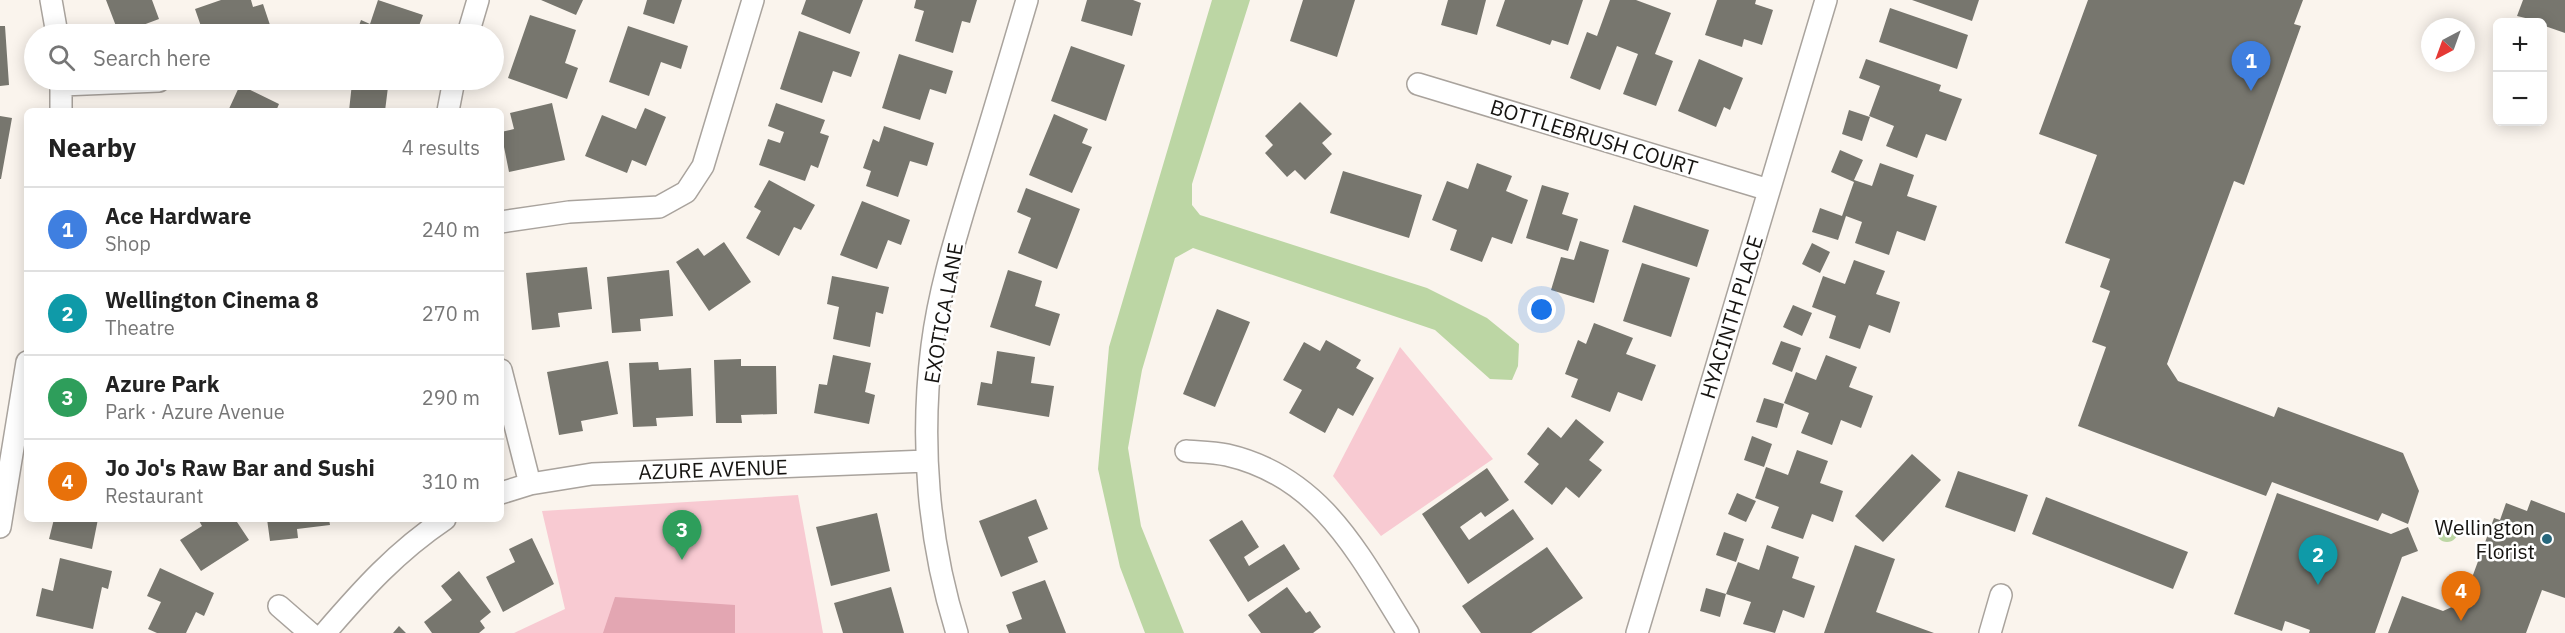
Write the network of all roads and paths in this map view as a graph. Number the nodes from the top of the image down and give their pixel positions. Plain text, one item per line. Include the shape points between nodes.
1 (51, 0) edge
2 (478, 0) edge
3 (753, 0) edge
4 (1027, 0) edge
5 (1826, 0) edge
6 (55, 24) edge
7 (471, 24) edge
8 (1418, 84) dead end
9 (62, 90) edge
10 (452, 90) edge
11 (62, 108) edge
12 (449, 108) edge
13 (1769, 190) junction
14 (504, 222) edge
15 (24, 380) edge
16 (504, 382) edge
17 (1186, 451) dead end
18 (927, 461) junction
19 (530, 484) junction
20 (504, 492) edge
21 (441, 522) edge
22 (0, 527) edge
23 (2001, 595) dead end
24 (279, 606) dead end
25 (310, 633) edge
26 (325, 633) edge
27 (957, 633) edge
28 (1408, 633) edge
29 (1636, 633) edge
30 (1990, 633) edge

1 - 6 street
2 - 7 street
3 - 14 street via 703,166 686,192 659,207 569,212
4 - 18 street, EXOTICA LANE via 943,289 930,368
5 - 13 street, HYACINTH PLACE
8 - 13 street, BOTTLEBRUSH COURT
9 - 11 street
10 - 12 street
13 - 29 street, HYACINTH PLACE
15 - 22 street
16 - 19 street
17 - 28 street via 1226,455 1255,464 1296,485 1340,527
18 - 19 street, AZURE AVENUE via 592,474
18 - 27 street, EXOTICA LANE via 937,553
19 - 20 street, AZURE AVENUE
21 - 26 street via 378,571
23 - 30 street
24 - 25 street

